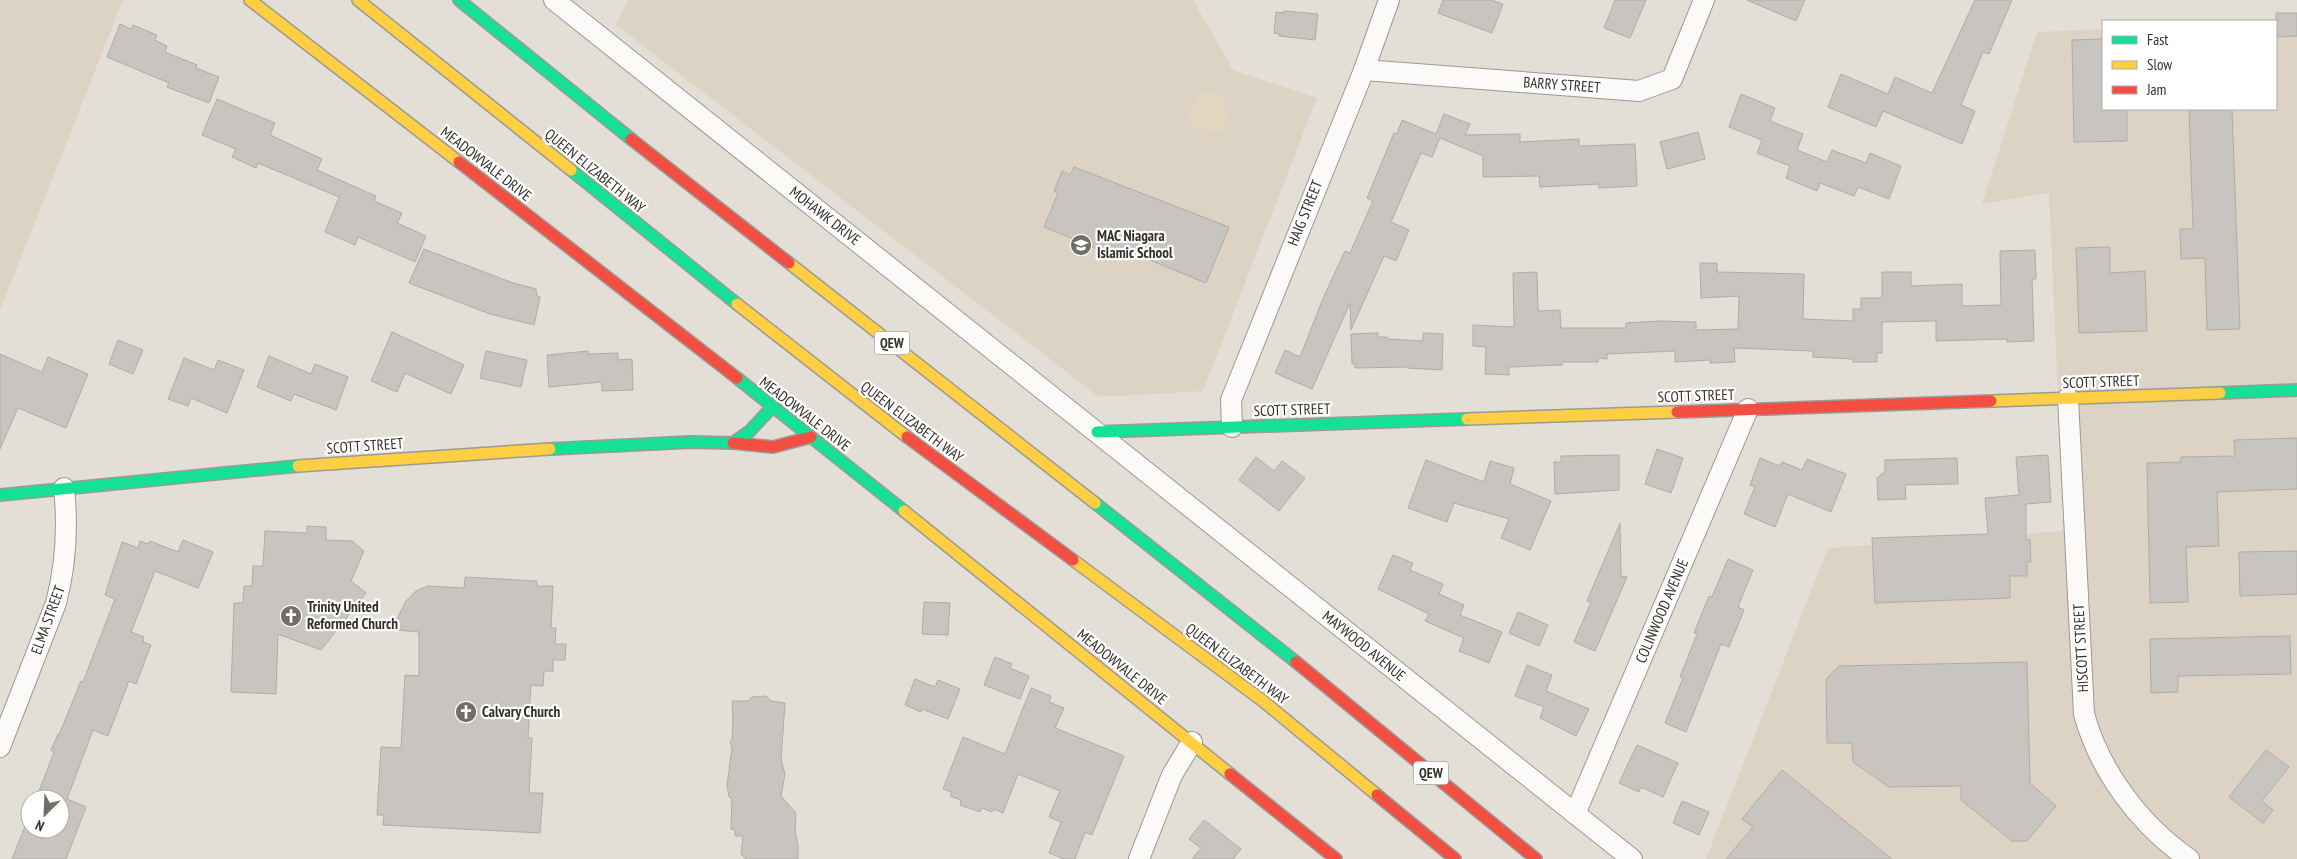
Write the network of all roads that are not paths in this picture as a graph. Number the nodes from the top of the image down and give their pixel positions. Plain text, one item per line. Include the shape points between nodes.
1 (250, 0) edge
2 (358, 0) edge
3 (459, 0) edge
4 (554, 0) edge
5 (1389, 0) edge
6 (1704, 0) edge
7 (1364, 70) junction
8 (2297, 390) edge
9 (2068, 398) junction
10 (773, 406) junction
11 (1748, 409) junction
12 (1232, 427) junction
13 (1097, 432) junction
14 (811, 437) junction
15 (733, 444) junction
16 (64, 488) junction
17 (0, 495) edge
18 (1326, 686) junction
19 (1192, 742) junction
20 (0, 747) edge
21 (1575, 814) junction
22 (1139, 859) edge
23 (1336, 859) edge
24 (1455, 859) edge
25 (1536, 859) edge
26 (1550, 859) edge
27 (1632, 859) edge
28 (2190, 859) edge

1 - 10 main road, MEADOWVALE DRIVE
2 - 24 main road, QUEEN ELIZABETH WAY via 865,406 1263,701
3 - 18 main road, QEW
4 - 13 street, MOHAWK DRIVE
5 - 7 street, HAIG STREET
6 - 7 street, BARRY STREET via 1672,79 1639,91
7 - 12 street, HAIG STREET via 1231,400
8 - 9 main road, SCOTT STREET
9 - 11 main road, SCOTT STREET
9 - 28 street, HISCOTT STREET via 2084,714 2092,742 2132,806 2170,845
10 - 14 main road, MEADOWVALE DRIVE
10 - 15 main road
11 - 12 main road, SCOTT STREET
11 - 21 street, COLINWOOD AVENUE
12 - 13 main road, SCOTT STREET
13 - 21 street, MAYWOOD AVENUE
14 - 15 main road, SCOTT STREET via 771,449
14 - 19 main road, MEADOWVALE DRIVE
15 - 16 main road, SCOTT STREET via 691,442 454,455 270,468
16 - 17 main road, SCOTT STREET
16 - 20 street, ELMA STREET via 67,517 62,579 56,603
18 - 25 main road, QEW
18 - 26 main road
19 - 22 street via 1172,775
19 - 23 main road, MEADOWVALE DRIVE
21 - 27 street, MAYWOOD AVENUE

